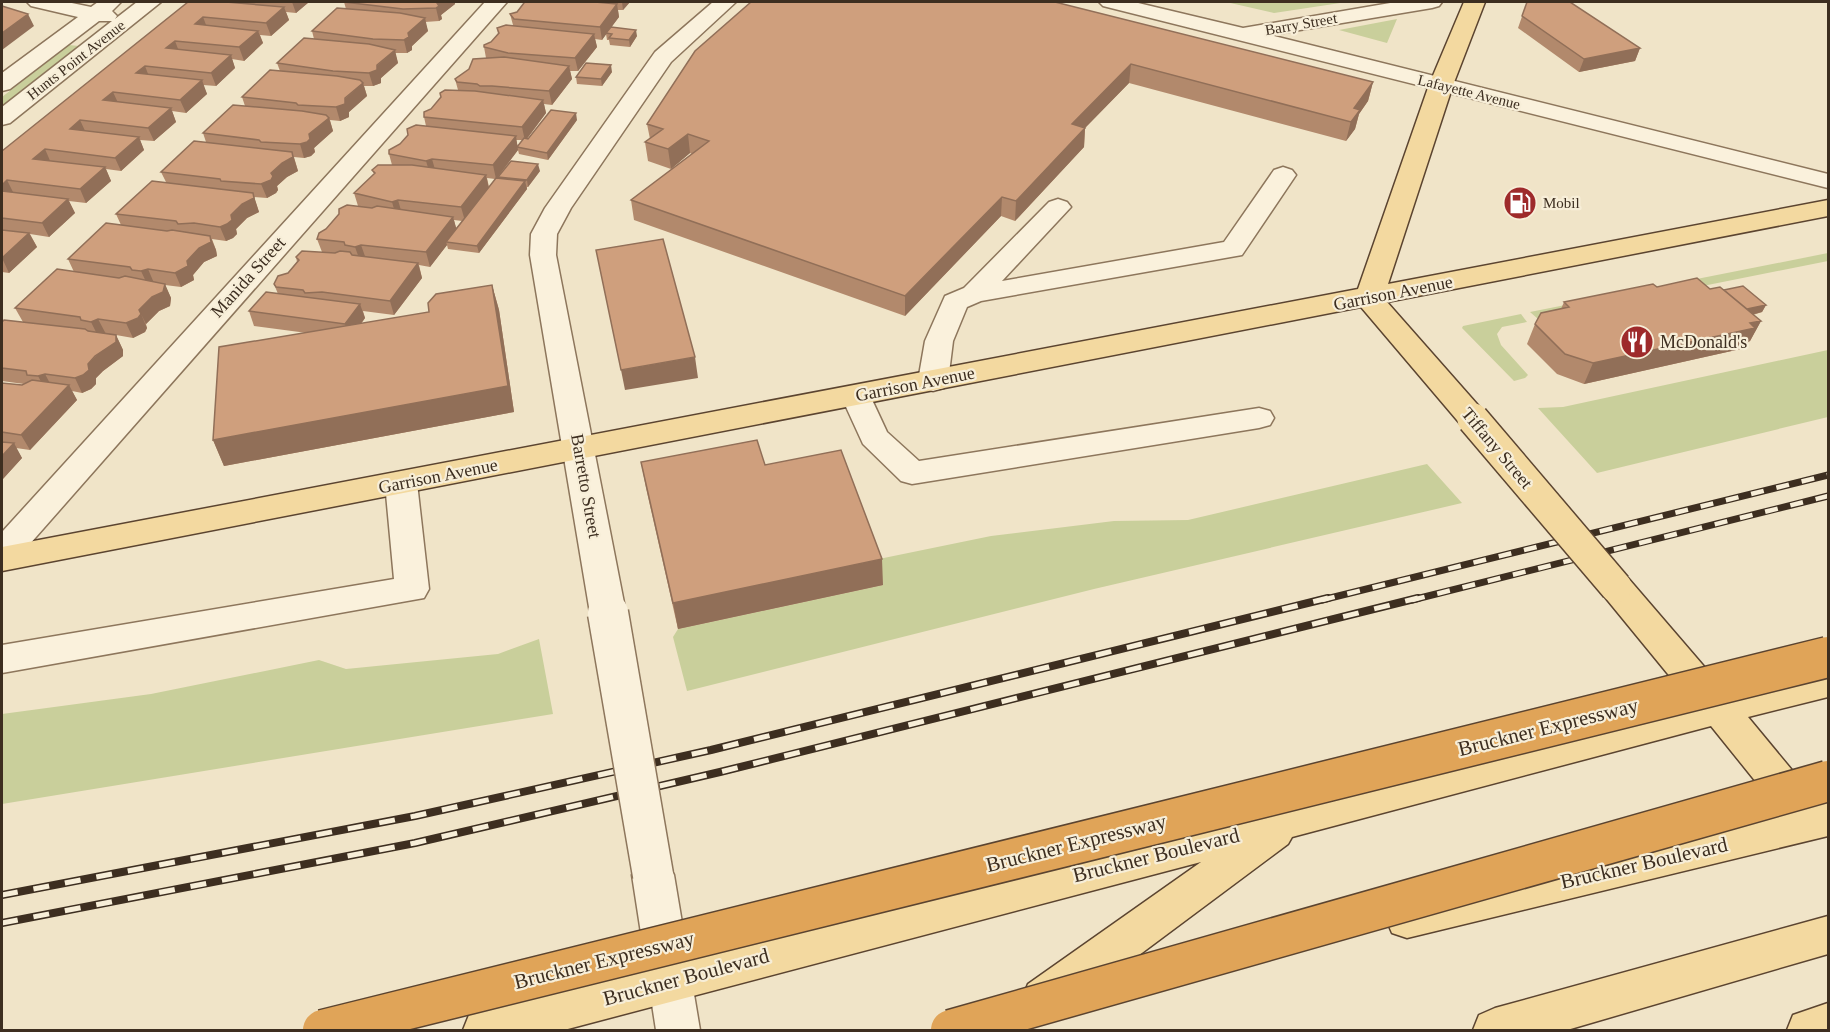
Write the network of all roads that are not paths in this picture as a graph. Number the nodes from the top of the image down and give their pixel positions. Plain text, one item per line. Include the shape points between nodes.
1 (38, 2) edge
2 (150, 2) edge
3 (495, 2) edge
4 (725, 2) edge
5 (1110, 2) edge
6 (1432, 2) edge
7 (1474, 2) edge
8 (102, 8) edge
9 (127, 20) junction
10 (1240, 34) junction
11 (2, 84) edge
12 (1441, 85) junction
13 (2, 118) edge
14 (1283, 175) dead end
15 (1828, 181) edge
16 (1058, 207) dead end
17 (1828, 208) edge
18 (974, 294) junction
19 (1369, 297) junction
20 (933, 381) junction
21 (856, 396) junction
22 (1259, 418) dead end
23 (579, 449) junction
24 (401, 483) junction
25 (2, 554) edge
26 (2, 559) edge
27 (1828, 657) edge
28 (2, 659) edge
29 (1828, 683) edge
30 (1719, 709) junction
31 (1828, 781) edge
32 (1289, 821) junction
33 (1824, 827) edge
34 (1828, 934) edge
35 (671, 982) junction
36 (1033, 1007) junction
37 (1828, 1024) edge
38 (323, 1030) edge
39 (484, 1030) edge
40 (678, 1030) edge
41 (934, 1030) edge
42 (951, 1030) edge
43 (1495, 1030) edge
44 (1809, 1030) edge

1 - 8 street
2 - 9 street, Hunts Point Avenue
3 - 25 street, Manida Street
4 - 23 street, Barretto Street via 663,57 544,234 543,255
5 - 10 street, Lafayette Avenue
6 - 10 street, Barry Street
7 - 12 main road
8 - 9 street
8 - 11 street, Hunts Point Avenue
9 - 13 street, Hunts Point Avenue
10 - 12 street, Lafayette Avenue
12 - 15 street, Lafayette Avenue
12 - 19 main road
14 - 18 street via 1233,249
16 - 18 street
17 - 19 main road, Garrison Avenue
18 - 20 street via 956,302 939,341
19 - 20 main road, Garrison Avenue
19 - 30 main road, Tiffany Street, bridge
20 - 21 main road, Garrison Avenue
21 - 22 street via 874,437 912,473
21 - 23 main road, Garrison Avenue
23 - 24 main road, Garrison Avenue
23 - 35 street, Barretto Street, bridge
24 - 26 main road, Garrison Avenue
24 - 28 street via 412,589
27 - 38 highway, Bruckner Expressway, bridge
29 - 30 main road, Bruckner Boulevard
30 - 32 main road, Bruckner Boulevard
30 - 33 main road, Tiffany Street
31 - 42 highway, bridge
32 - 35 main road, Bruckner Boulevard
32 - 36 main road
33 - 36 main road, Bruckner Boulevard
34 - 43 main road
35 - 39 main road, Bruckner Boulevard
35 - 40 street, Barretto Street
36 - 41 main road, Bruckner Boulevard
37 - 44 main road

